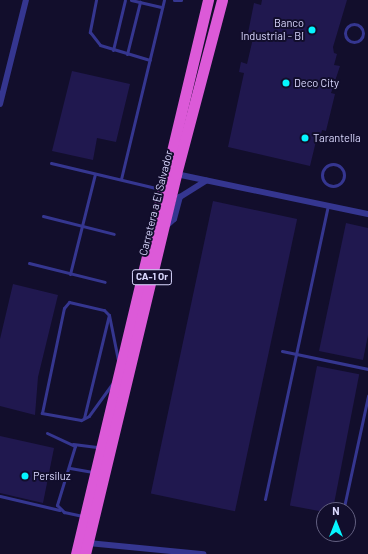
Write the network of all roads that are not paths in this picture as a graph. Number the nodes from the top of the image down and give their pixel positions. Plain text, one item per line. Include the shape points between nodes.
1 (26, 0) edge
2 (96, 0) edge
3 (125, 0) edge
4 (131, 0) edge
5 (164, 0) edge
6 (174, 0) edge
7 (180, 0) edge
8 (208, 0) edge
9 (222, 0) edge
10 (140, 2) junction
11 (162, 7) junction
12 (363, 30) joint
13 (113, 50) junction
14 (127, 54) junction
15 (150, 60) junction
16 (0, 104) edge
17 (51, 163) dead end
18 (343, 173) joint
19 (95, 174) junction
20 (176, 174) junction
21 (121, 179) junction
22 (206, 180) junction
23 (162, 190) junction
24 (328, 206) junction
25 (368, 214) edge
26 (43, 216) dead end
27 (82, 225) junction
28 (163, 229) junction
29 (114, 234) dead end
30 (29, 263) dead end
31 (70, 274) junction
32 (105, 282) dead end
33 (109, 315) junction
34 (282, 351) dead end
35 (296, 354) junction
36 (368, 369) edge
37 (118, 374) junction
38 (368, 396) edge
39 (84, 418) junction
40 (47, 434) dead end
41 (73, 444) junction
42 (101, 447) junction
43 (70, 468) junction
44 (95, 473) junction
45 (0, 496) edge
46 (265, 499) dead end
47 (345, 502) edge
48 (59, 510) junction
49 (85, 517) junction
50 (88, 543) junction
51 (76, 554) edge
52 (85, 554) edge
53 (203, 554) edge

1 - 16 street
2 - 13 lane via 90,32 100,45
3 - 13 lane
4 - 10 lane
5 - 11 lane
6 - 7 lane
8 - 23 highway, Carretera a El Salvador / CA-1 Or
9 - 20 highway, Carretera a El Salvador / CA-1 Or
10 - 11 lane
10 - 14 lane
11 - 15 lane
12 - 12 lane via 359,25 350,25 345,36 349,41 358,42 362,38
13 - 14 lane
14 - 15 lane
15 - 21 lane
17 - 19 lane
18 - 18 lane via 337,165 330,165 324,169 322,176 325,183 334,186 343,180
19 - 21 lane
19 - 27 lane
20 - 22 street
20 - 28 highway, Carretera a El Salvador / CA-1 Or
21 - 23 lane
22 - 24 street
22 - 28 street via 180,197 174,219
23 - 37 highway, Carretera a El Salvador / CA-1 Or
24 - 25 street
24 - 35 lane
26 - 27 lane
27 - 29 lane
27 - 31 lane
28 - 50 highway, Carretera a El Salvador / CA-1 Or
30 - 31 lane
31 - 32 lane
33 - 37 lane
33 - 39 lane
33 - 39 lane via 104,310 73,301 66,305 42,403 44,414 72,420
34 - 35 lane
35 - 36 lane
35 - 46 lane
37 - 39 lane
37 - 42 highway, Carretera a El Salvador / CA-1 Or
38 - 47 lane
40 - 41 lane
41 - 42 lane
41 - 43 lane via 76,449
42 - 44 highway, Carretera a El Salvador / CA-1 Or
43 - 44 lane
43 - 48 lane via 57,505
44 - 49 highway, Carretera a El Salvador / CA-1 Or
45 - 48 lane
48 - 49 lane
49 - 51 highway, Carretera a El Salvador / CA-1 Or
50 - 52 highway, Carretera a El Salvador / CA-1 Or
50 - 53 street

